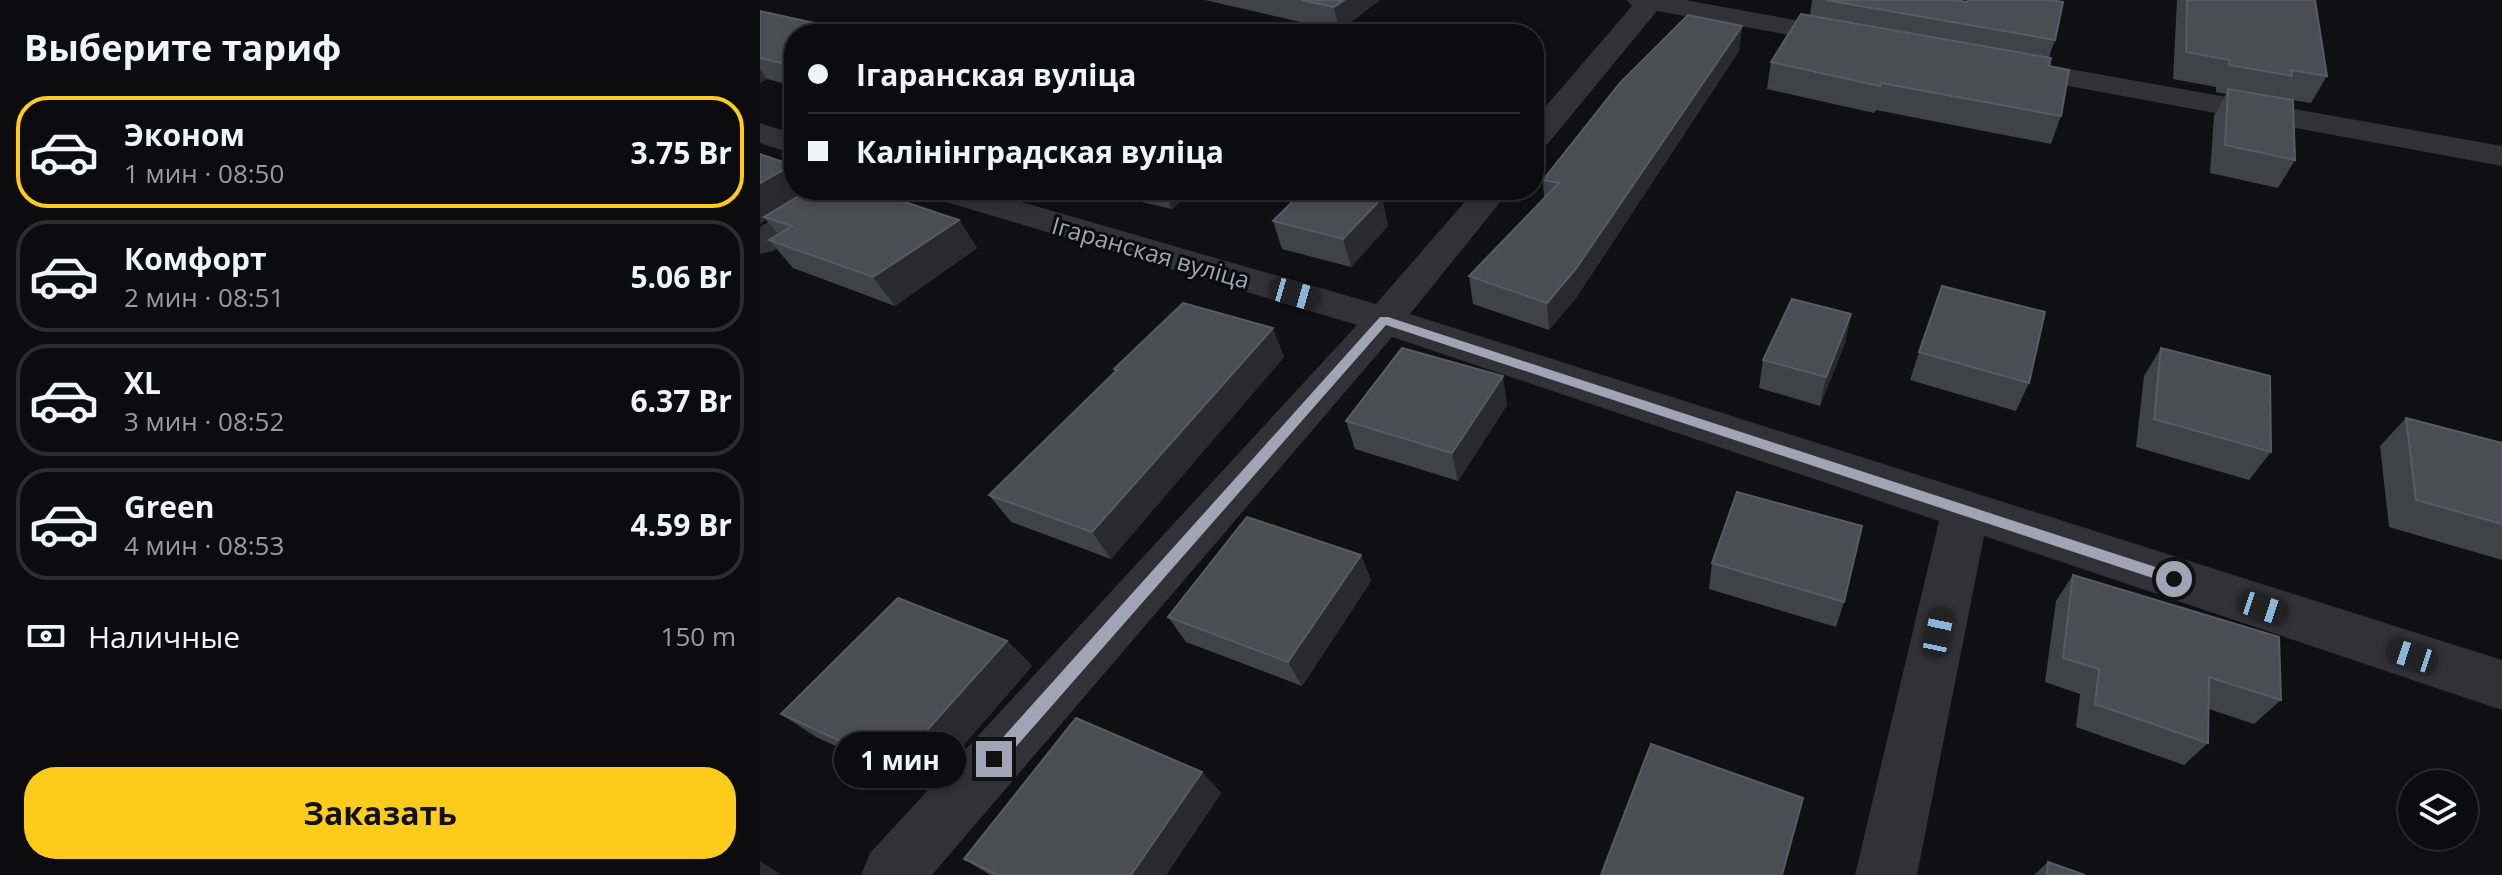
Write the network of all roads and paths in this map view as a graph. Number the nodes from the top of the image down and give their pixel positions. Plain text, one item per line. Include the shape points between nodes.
1 (1645, 1) edge
2 (1882, 44) edge
3 (1975, 61) edge
4 (1544, 127) edge
5 (760, 133) edge
6 (784, 141) edge
7 (2502, 156) edge
8 (830, 200) edge
9 (976, 200) edge
10 (1485, 200) edge
11 (760, 243) edge
12 (1384, 320) junction
13 (1965, 512) junction
14 (2502, 685) edge
15 (892, 875) edge
16 (1886, 875) edge

1 - 2 street
1 - 4 street
3 - 7 street
5 - 6 street
8 - 11 street
9 - 12 street, Ігаранская вуліца
10 - 12 street
12 - 13 street, Ігаранская вуліца
12 - 15 street
13 - 14 street, Ігаранская вуліца
13 - 16 street

